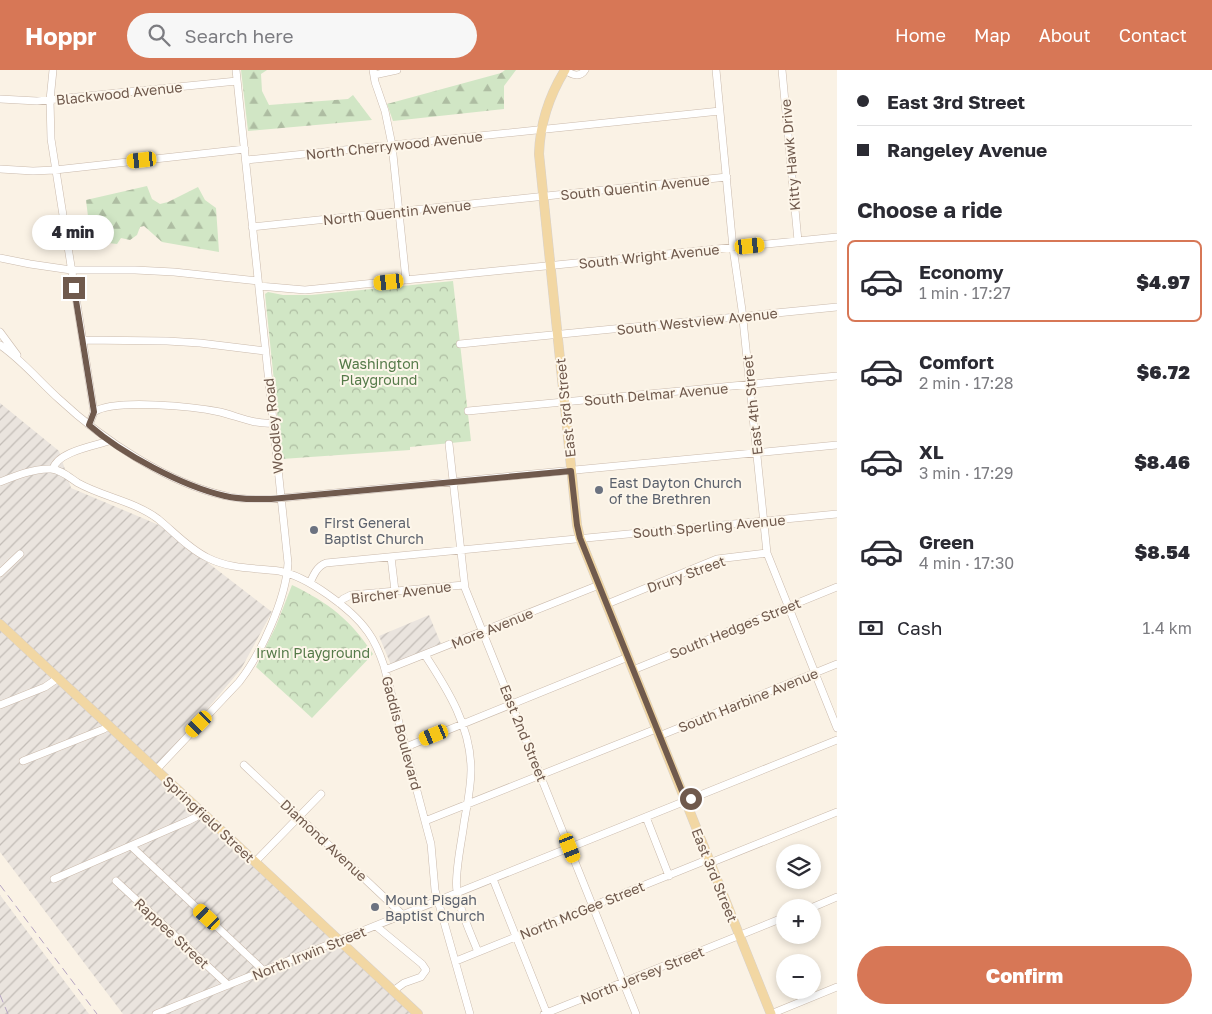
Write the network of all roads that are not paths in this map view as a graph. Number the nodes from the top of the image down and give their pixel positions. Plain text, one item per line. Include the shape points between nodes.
1 (52, 70) edge
2 (236, 70) edge
3 (397, 70) edge
4 (565, 70) edge
5 (585, 70) edge
6 (716, 70) edge
7 (782, 70) edge
8 (373, 72) edge
9 (237, 81) junction
10 (0, 99) edge
11 (50, 100) junction
12 (720, 111) junction
13 (541, 130) junction
14 (392, 145) junction
15 (245, 150) junction
16 (246, 160) junction
17 (0, 169) edge
18 (55, 170) junction
19 (727, 177) junction
20 (542, 197) junction
21 (399, 212) junction
22 (252, 227) junction
23 (837, 237) edge
24 (798, 241) junction
25 (733, 248) junction
26 (0, 258) edge
27 (550, 266) junction
28 (71, 270) junction
29 (406, 280) junction
30 (258, 284) junction
31 (837, 306) edge
32 (743, 317) junction
33 (0, 332) edge
34 (557, 334) junction
35 (83, 340) junction
36 (460, 344) dead end
37 (0, 345) edge
38 (265, 351) junction
39 (23, 363) junction
40 (837, 376) edge
41 (750, 385) junction
42 (564, 402) junction
43 (468, 411) dead end
44 (94, 412) junction
45 (273, 423) junction
46 (89, 425) junction
47 (109, 441) junction
48 (448, 444) dead end
49 (837, 445) edge
50 (757, 453) junction
51 (53, 469) junction
52 (571, 471) junction
53 (1, 480) edge
54 (453, 482) junction
55 (281, 498) junction
56 (837, 514) edge
57 (764, 521) junction
58 (580, 538) junction
59 (460, 550) junction
60 (767, 553) junction
61 (20, 554) dead end
62 (391, 557) junction
63 (0, 573) edge
64 (287, 573) junction
65 (310, 583) junction
66 (464, 585) junction
67 (599, 585) junction
68 (837, 587) edge
69 (395, 591) junction
70 (339, 603) junction
71 (606, 604) junction
72 (788, 607) junction
73 (0, 624) edge
74 (483, 632) junction
75 (425, 655) junction
76 (628, 657) junction
77 (837, 664) edge
78 (385, 670) junction
79 (633, 670) junction
80 (815, 673) junction
81 (58, 678) junction
82 (512, 704) junction
83 (0, 705) edge
84 (462, 724) junction
85 (108, 725) junction
86 (837, 728) edge
87 (658, 732) junction
88 (837, 740) edge
89 (406, 747) junction
90 (23, 761) dead end
91 (244, 765) dead end
92 (156, 770) junction
93 (541, 776) junction
94 (321, 794) dead end
95 (686, 801) junction
96 (467, 806) junction
97 (201, 812) junction
98 (837, 812) edge
99 (298, 816) junction
100 (646, 818) junction
101 (425, 821) junction
102 (131, 846) junction
103 (570, 848) junction
104 (710, 861) junction
105 (255, 862) junction
106 (669, 876) junction
107 (54, 879) dead end
108 (493, 879) junction
109 (116, 881) dead end
110 (457, 893) junction
111 (837, 897) edge
112 (438, 901) junction
113 (821, 904) edge
114 (593, 906) junction
115 (403, 915) junction
116 (776, 921) edge
117 (376, 926) junction
118 (739, 935) junction
119 (515, 936) junction
120 (339, 941) junction
121 (478, 952) junction
122 (456, 961) junction
123 (264, 971) junction
124 (624, 982) junction
125 (228, 985) junction
126 (837, 987) edge
127 (393, 991) junction
128 (156, 1014) edge
129 (418, 1014) edge
130 (470, 1014) edge
131 (546, 1014) edge
132 (636, 1014) edge
133 (771, 1014) edge

1 - 11 street
2 - 9 street, Woodley Road
3 - 8 street
4 - 5 street via 575,75 583,74
4 - 13 main road, East 3rd Street via 548,105
6 - 12 street, East 4th Street
7 - 24 street, Kitty Hawk Drive
8 - 14 street
9 - 11 street, Blackwood Avenue
9 - 15 street, Woodley Road
10 - 11 street, Blackwood Avenue
11 - 18 street
12 - 13 street, North Cherrywood Avenue
12 - 19 street, East 4th Street
13 - 14 street, North Cherrywood Avenue
13 - 20 main road, East 3rd Street
14 - 16 street, North Cherrywood Avenue
14 - 21 street
15 - 16 street, Woodley Road
15 - 18 street
16 - 22 street, Woodley Road
17 - 18 street
18 - 28 street
19 - 20 street, South Quentin Avenue
19 - 25 street, East 4th Street
20 - 21 street, North Quentin Avenue
20 - 27 main road, East 3rd Street
21 - 22 street, North Quentin Avenue
21 - 29 street
22 - 30 street, Woodley Road
23 - 24 street, South Wright Avenue
24 - 25 street, South Wright Avenue
25 - 27 street, South Wright Avenue
25 - 32 street, East 4th Street
26 - 28 street, South Wright Avenue
27 - 29 street, South Wright Avenue
27 - 34 main road, East 3rd Street
28 - 30 street, South Wright Avenue via 174,272
28 - 35 street
29 - 30 street, South Wright Avenue via 305,290
30 - 38 street, Woodley Road
31 - 32 street, South Westview Avenue
32 - 34 street, South Westview Avenue
32 - 41 street, East 4th Street
33 - 39 street
34 - 36 street, South Westview Avenue
34 - 42 main road, East 3rd Street
35 - 38 street via 167,340
35 - 44 street
37 - 39 street
38 - 45 street, Woodley Road
39 - 46 street
40 - 41 street, South Delmar Avenue
41 - 42 street, South Delmar Avenue
41 - 50 street, East 4th Street
42 - 43 street, South Delmar Avenue
42 - 52 main road, East 3rd Street
44 - 45 street via 122,406 170,405
44 - 46 street
45 - 55 street, Woodley Road
46 - 47 street
47 - 51 street via 63,456
47 - 55 street via 159,470 205,490 248,500
48 - 54 street, East 2nd Street
49 - 50 street
50 - 52 street
50 - 57 street, East 4th Street
51 - 53 street
51 - 64 street, Gaddis Boulevard via 150,513 210,560
52 - 54 street
52 - 58 main road, East 3rd Street
54 - 55 street
54 - 59 street, East 2nd Street
55 - 64 street, Woodley Road
56 - 57 street, South Sperling Avenue
57 - 58 street, South Sperling Avenue
57 - 60 street, East 4th Street
58 - 59 street, South Sperling Avenue
58 - 67 main road, East 3rd Street
59 - 62 street, South Sperling Avenue
59 - 66 street, East 2nd Street
60 - 71 street, Drury Street via 717,559
60 - 72 street, East 4th Street
61 - 63 street
62 - 65 street, South Sperling Avenue via 322,564
62 - 69 street
64 - 65 street, Gaddis Boulevard
64 - 92 street, Woodley Road via 276,612 249,669
65 - 70 street, Gaddis Boulevard
66 - 69 street, Bircher Avenue
66 - 74 street, East 2nd Street
67 - 71 main road, East 3rd Street
67 - 74 street, More Avenue
68 - 72 street, South Hedges Street
69 - 70 street, Bircher Avenue via 352,596
70 - 78 street, Gaddis Boulevard via 368,631
71 - 76 main road, East 3rd Street
72 - 79 street, South Hedges Street
72 - 80 street, East 4th Street
73 - 81 main road, Springfield Street
74 - 75 street, More Avenue
74 - 82 street, East 2nd Street
75 - 78 street, More Avenue
75 - 84 street via 446,688
76 - 79 main road, East 3rd Street
76 - 82 street
77 - 80 street, South Harbine Avenue
78 - 89 street, Gaddis Boulevard
79 - 87 main road, East 3rd Street
80 - 86 street, East 4th Street
80 - 87 street, South Harbine Avenue
81 - 83 street
81 - 85 main road, Springfield Street
82 - 84 street
82 - 93 street, East 2nd Street
84 - 89 street
84 - 96 street via 471,761
85 - 90 street
85 - 92 main road, Springfield Street
87 - 93 street, South Harbine Avenue
87 - 95 main road, East 3rd Street
88 - 95 street, North Irwin Street
89 - 101 street, Gaddis Boulevard
91 - 99 street, Diamond Avenue
92 - 97 main road, Springfield Street
93 - 96 street, South Harbine Avenue
93 - 103 street, East 2nd Street
94 - 99 street
95 - 100 street, North Irwin Street
95 - 104 main road, East 3rd Street
96 - 101 street, South Harbine Avenue
96 - 110 street
97 - 102 street
97 - 105 main road, Springfield Street
98 - 104 street, North McGee Street
99 - 105 street
99 - 115 street, Diamond Avenue
100 - 103 street, North Irwin Street
100 - 106 street
101 - 112 street, Gaddis Boulevard
102 - 107 street
102 - 123 street
103 - 108 street, North Irwin Street
103 - 114 street, East 2nd Street
104 - 106 street, North McGee Street
104 - 118 main road, East 3rd Street
105 - 120 main road, Springfield Street
106 - 114 street, North McGee Street
108 - 110 street, North Irwin Street
108 - 119 street
109 - 125 street, Rappee Street
110 - 112 street, North Irwin Street
110 - 121 street
111 - 113 street
112 - 115 street, North Irwin Street
112 - 122 street, Gaddis Boulevard
114 - 119 street, North McGee Street
114 - 124 street, East 2nd Street
115 - 117 street, North Irwin Street
116 - 118 street, North Jersey Street
117 - 120 street, North Irwin Street
117 - 127 street via 425,967 422,977
118 - 124 street, North Jersey Street
118 - 133 main road, East 3rd Street
119 - 121 street, North McGee Street
119 - 131 street
120 - 123 street, North Irwin Street
120 - 127 main road, Springfield Street
121 - 122 street, North McGee Street
122 - 130 street, Gaddis Boulevard
123 - 125 street, North Irwin Street
124 - 131 street, North Jersey Street
124 - 132 street, East 2nd Street
125 - 128 street, North Irwin Street
126 - 133 street
127 - 129 main road, Springfield Street

